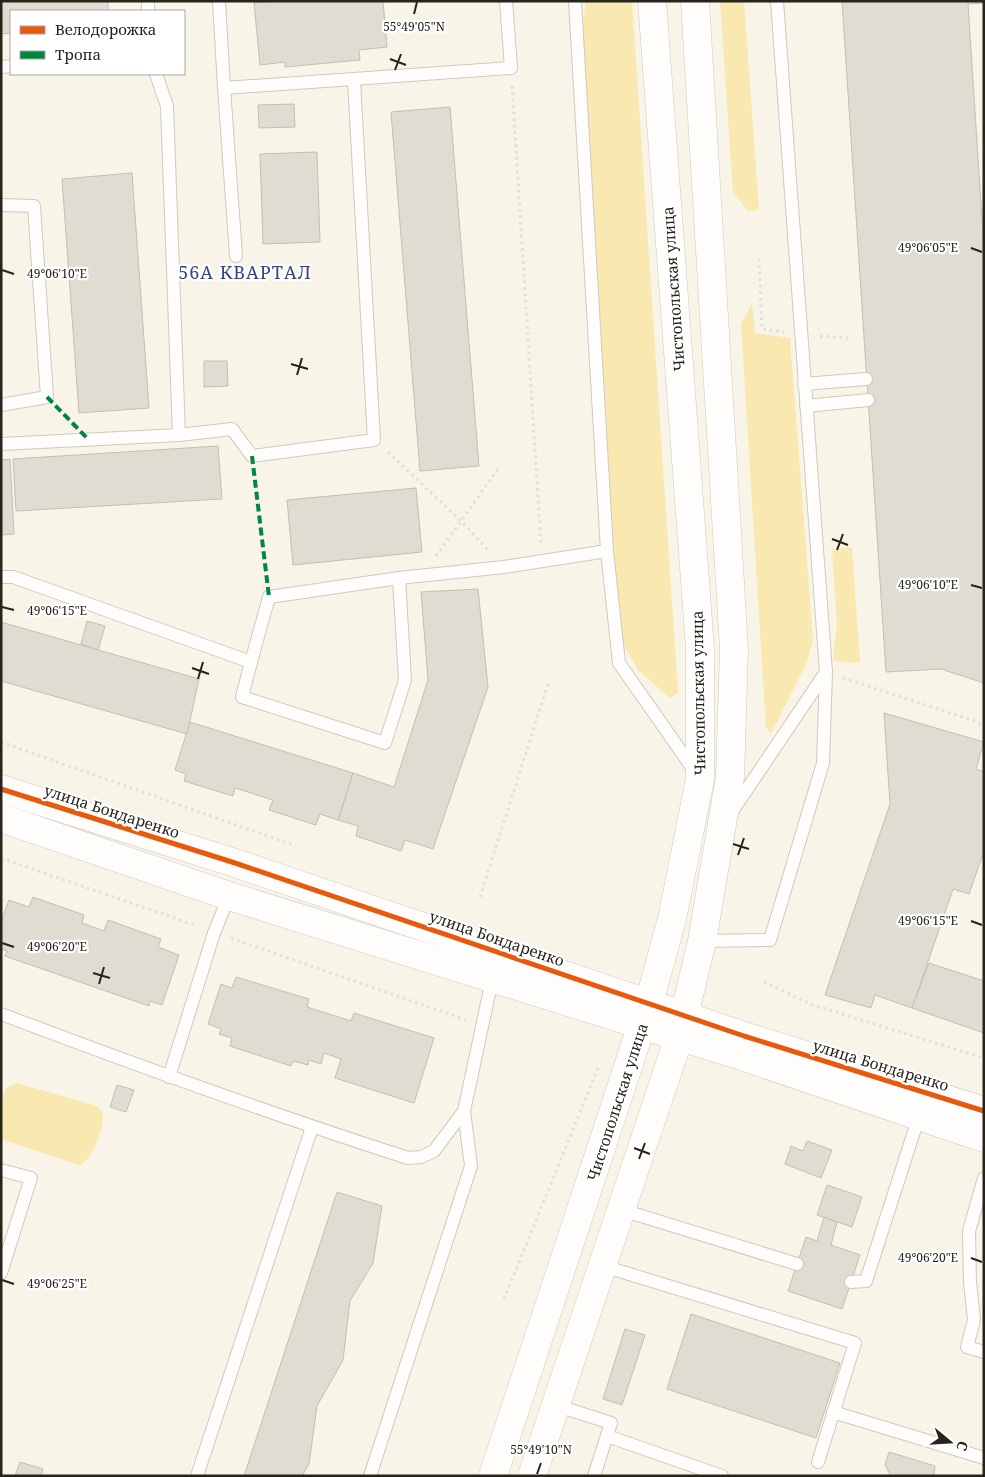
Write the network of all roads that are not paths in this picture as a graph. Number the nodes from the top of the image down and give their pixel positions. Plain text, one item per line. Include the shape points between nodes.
1 (219, 1) edge
2 (506, 1) edge
3 (575, 1) edge
4 (652, 1) edge
5 (695, 1) edge
6 (777, 1) edge
7 (156, 75) edge
8 (354, 80) junction
9 (224, 88) junction
10 (1, 205) edge
11 (236, 256) dead end
12 (866, 379) dead end
13 (804, 384) junction
14 (868, 400) dead end
15 (1, 405) edge
16 (806, 406) junction
17 (179, 435) junction
18 (1, 444) edge
19 (607, 551) junction
20 (1, 577) edge
21 (399, 578) junction
22 (251, 662) junction
23 (826, 672) junction
24 (700, 779) junction
25 (14, 792) edge
26 (1, 810) edge
27 (1, 818) edge
28 (722, 828) junction
29 (229, 896) junction
30 (702, 941) junction
31 (492, 980) junction
32 (1, 1014) edge
33 (646, 1015) junction
34 (682, 1026) junction
35 (169, 1077) junction
36 (464, 1111) junction
37 (984, 1111) edge
38 (919, 1116) junction
39 (312, 1127) junction
40 (984, 1138) edge
41 (1, 1170) edge
42 (984, 1178) edge
43 (622, 1210) junction
44 (797, 1264) dead end
45 (603, 1266) junction
46 (1, 1273) edge
47 (851, 1282) dead end
48 (984, 1352) edge
49 (555, 1405) junction
50 (834, 1412) junction
51 (606, 1436) junction
52 (984, 1458) edge
53 (818, 1462) dead end
54 (197, 1476) edge
55 (370, 1476) edge
56 (493, 1476) edge
57 (532, 1476) edge
58 (594, 1476) edge
59 (722, 1476) edge

1 - 9 lane
2 - 8 lane via 511,68
3 - 19 lane
4 - 24 main road, Чистопольская улица via 700,648
5 - 28 main road, Чистопольская улица via 734,649 730,777
6 - 13 lane
7 - 17 lane via 166,106
8 - 9 lane
8 - 17 lane via 374,440 252,456 232,429
9 - 11 lane
10 - 15 lane via 34,206 47,396
12 - 13 lane
13 - 16 lane
14 - 16 lane
16 - 23 lane
17 - 18 lane
19 - 21 lane via 504,567
19 - 24 lane via 619,663
20 - 22 lane via 14,578
21 - 22 lane via 269,597
21 - 22 lane via 405,680 386,743 242,697
23 - 28 lane
23 - 30 lane via 823,763 770,940
24 - 33 main road, Чистопольская улица via 672,920
25 - 26 lane
25 - 33 main road, улица Бондаренко via 232,862
27 - 29 main road, улица Бондаренко
28 - 30 main road, Чистопольская улица
29 - 31 main road, улица Бондаренко
29 - 35 lane via 214,933
30 - 34 main road, Чистопольская улица
31 - 33 main road, улица Бондаренко
31 - 36 lane
32 - 35 lane
33 - 34 main road, улица Бондаренко
33 - 56 main road, Чистопольская улица
34 - 37 main road, улица Бондаренко via 744,1036
34 - 38 main road, улица Бондаренко
34 - 43 main road, Чистопольская улица
35 - 39 lane
36 - 39 lane via 434,1151 421,1157 408,1158
36 - 55 lane via 470,1166
38 - 40 main road, улица Бондаренко
38 - 47 lane via 866,1281
39 - 54 lane
41 - 46 lane via 31,1178
42 - 48 lane via 969,1232 974,1320 967,1347
43 - 44 lane
43 - 45 main road, Чистопольская улица
45 - 49 main road, Чистопольская улица
45 - 50 lane via 855,1343
49 - 51 lane via 611,1423
49 - 57 main road, Чистопольская улица
50 - 52 lane
50 - 53 lane
51 - 58 lane
51 - 59 lane

